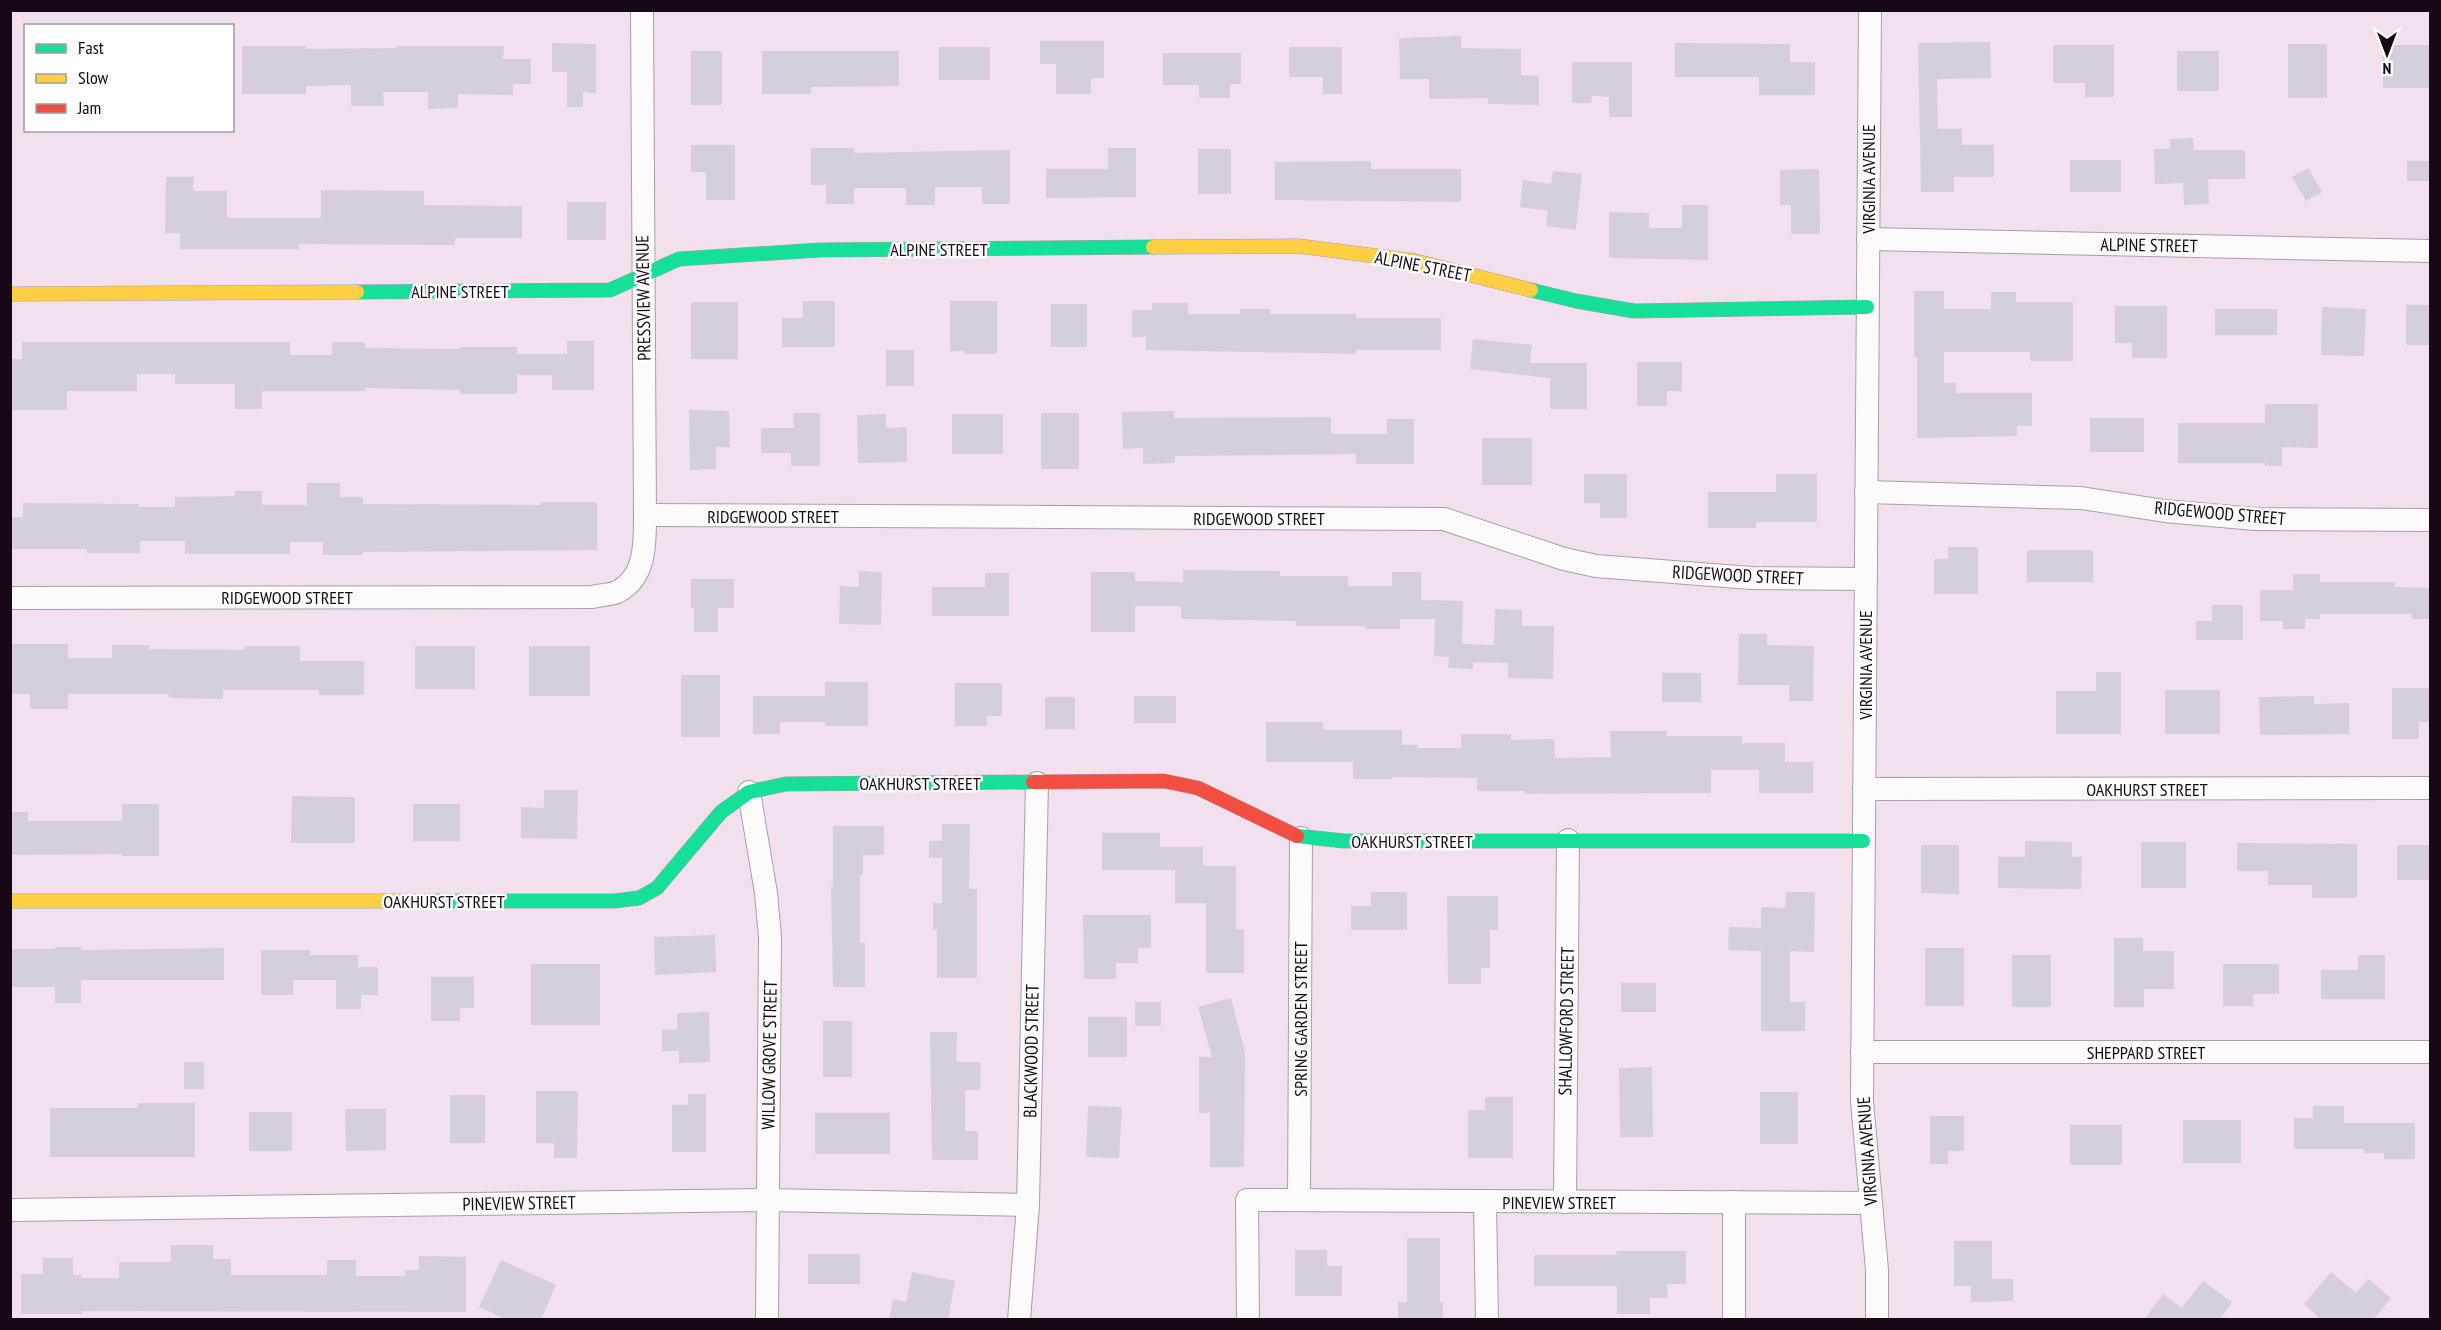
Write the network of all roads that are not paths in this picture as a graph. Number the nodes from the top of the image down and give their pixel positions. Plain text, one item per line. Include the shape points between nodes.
1 (642, 10) edge
2 (1870, 10) edge
3 (1868, 239) junction
4 (2430, 251) edge
5 (642, 276) junction
6 (10, 294) edge
7 (1867, 307) junction
8 (1866, 492) junction
9 (645, 515) junction
10 (2430, 520) edge
11 (1865, 579) junction
12 (631, 582) joint
13 (10, 598) edge
14 (1037, 783) junction
15 (2430, 788) edge
16 (1864, 789) junction
17 (749, 792) junction
18 (1301, 838) junction
19 (1568, 840) junction
20 (1863, 841) junction
21 (10, 901) edge
22 (1862, 1052) junction
23 (2430, 1052) edge
24 (767, 1200) junction
25 (1299, 1200) junction
26 (1485, 1202) junction
27 (1565, 1202) junction
28 (1734, 1202) junction
29 (1870, 1203) junction
30 (1028, 1205) junction
31 (10, 1210) edge
32 (767, 1320) edge
33 (1019, 1320) edge
34 (1248, 1320) edge
35 (1487, 1320) edge
36 (1734, 1320) edge
37 (1877, 1320) edge

1 - 5 street, PRESSVIEW AVENUE
2 - 3 street, VIRGINIA AVENUE
3 - 4 street, ALPINE STREET
3 - 7 street, VIRGINIA AVENUE
5 - 6 street, ALPINE STREET via 610,290
5 - 7 street, ALPINE STREET via 679,259 820,250 1298,246 1415,261 1576,302 1634,310
5 - 9 street, PRESSVIEW AVENUE
7 - 8 street, VIRGINIA AVENUE
8 - 10 street, RIDGEWOOD STREET via 2081,498 2255,519
8 - 11 street, VIRGINIA AVENUE
9 - 11 street, RIDGEWOOD STREET via 1444,519 1596,566 1751,578
9 - 12 street, PRESSVIEW AVENUE via 645,550
11 - 16 street, VIRGINIA AVENUE
12 - 13 street, RIDGEWOOD STREET via 616,592 593,597
14 - 17 street, OAKHURST STREET via 786,784
14 - 18 street, OAKHURST STREET via 1164,781 1198,788
14 - 30 street, BLACKWOOD STREET
15 - 16 street, OAKHURST STREET
16 - 20 street, VIRGINIA AVENUE
17 - 21 street, OAKHURST STREET via 721,812 657,888 639,898 614,902
17 - 24 street, WILLOW GROVE STREET via 770,937
18 - 19 street, OAKHURST STREET
18 - 25 street, SPRING GARDEN STREET
19 - 20 street, OAKHURST STREET
19 - 27 street, SHALLOWFORD STREET
20 - 22 street, VIRGINIA AVENUE
22 - 23 street, SHEPPARD STREET
22 - 29 street, VIRGINIA AVENUE
24 - 30 street, PINEVIEW STREET
24 - 31 street, PINEVIEW STREET
24 - 32 street, WILLOW GROVE STREET
25 - 26 street, PINEVIEW STREET
25 - 34 street, PINEVIEW STREET via 1247,1200
26 - 27 street, PINEVIEW STREET
26 - 35 street
27 - 28 street, PINEVIEW STREET
28 - 29 street, PINEVIEW STREET
28 - 36 street
29 - 37 street, VIRGINIA AVENUE via 1878,1270
30 - 33 street, BLACKWOOD STREET

